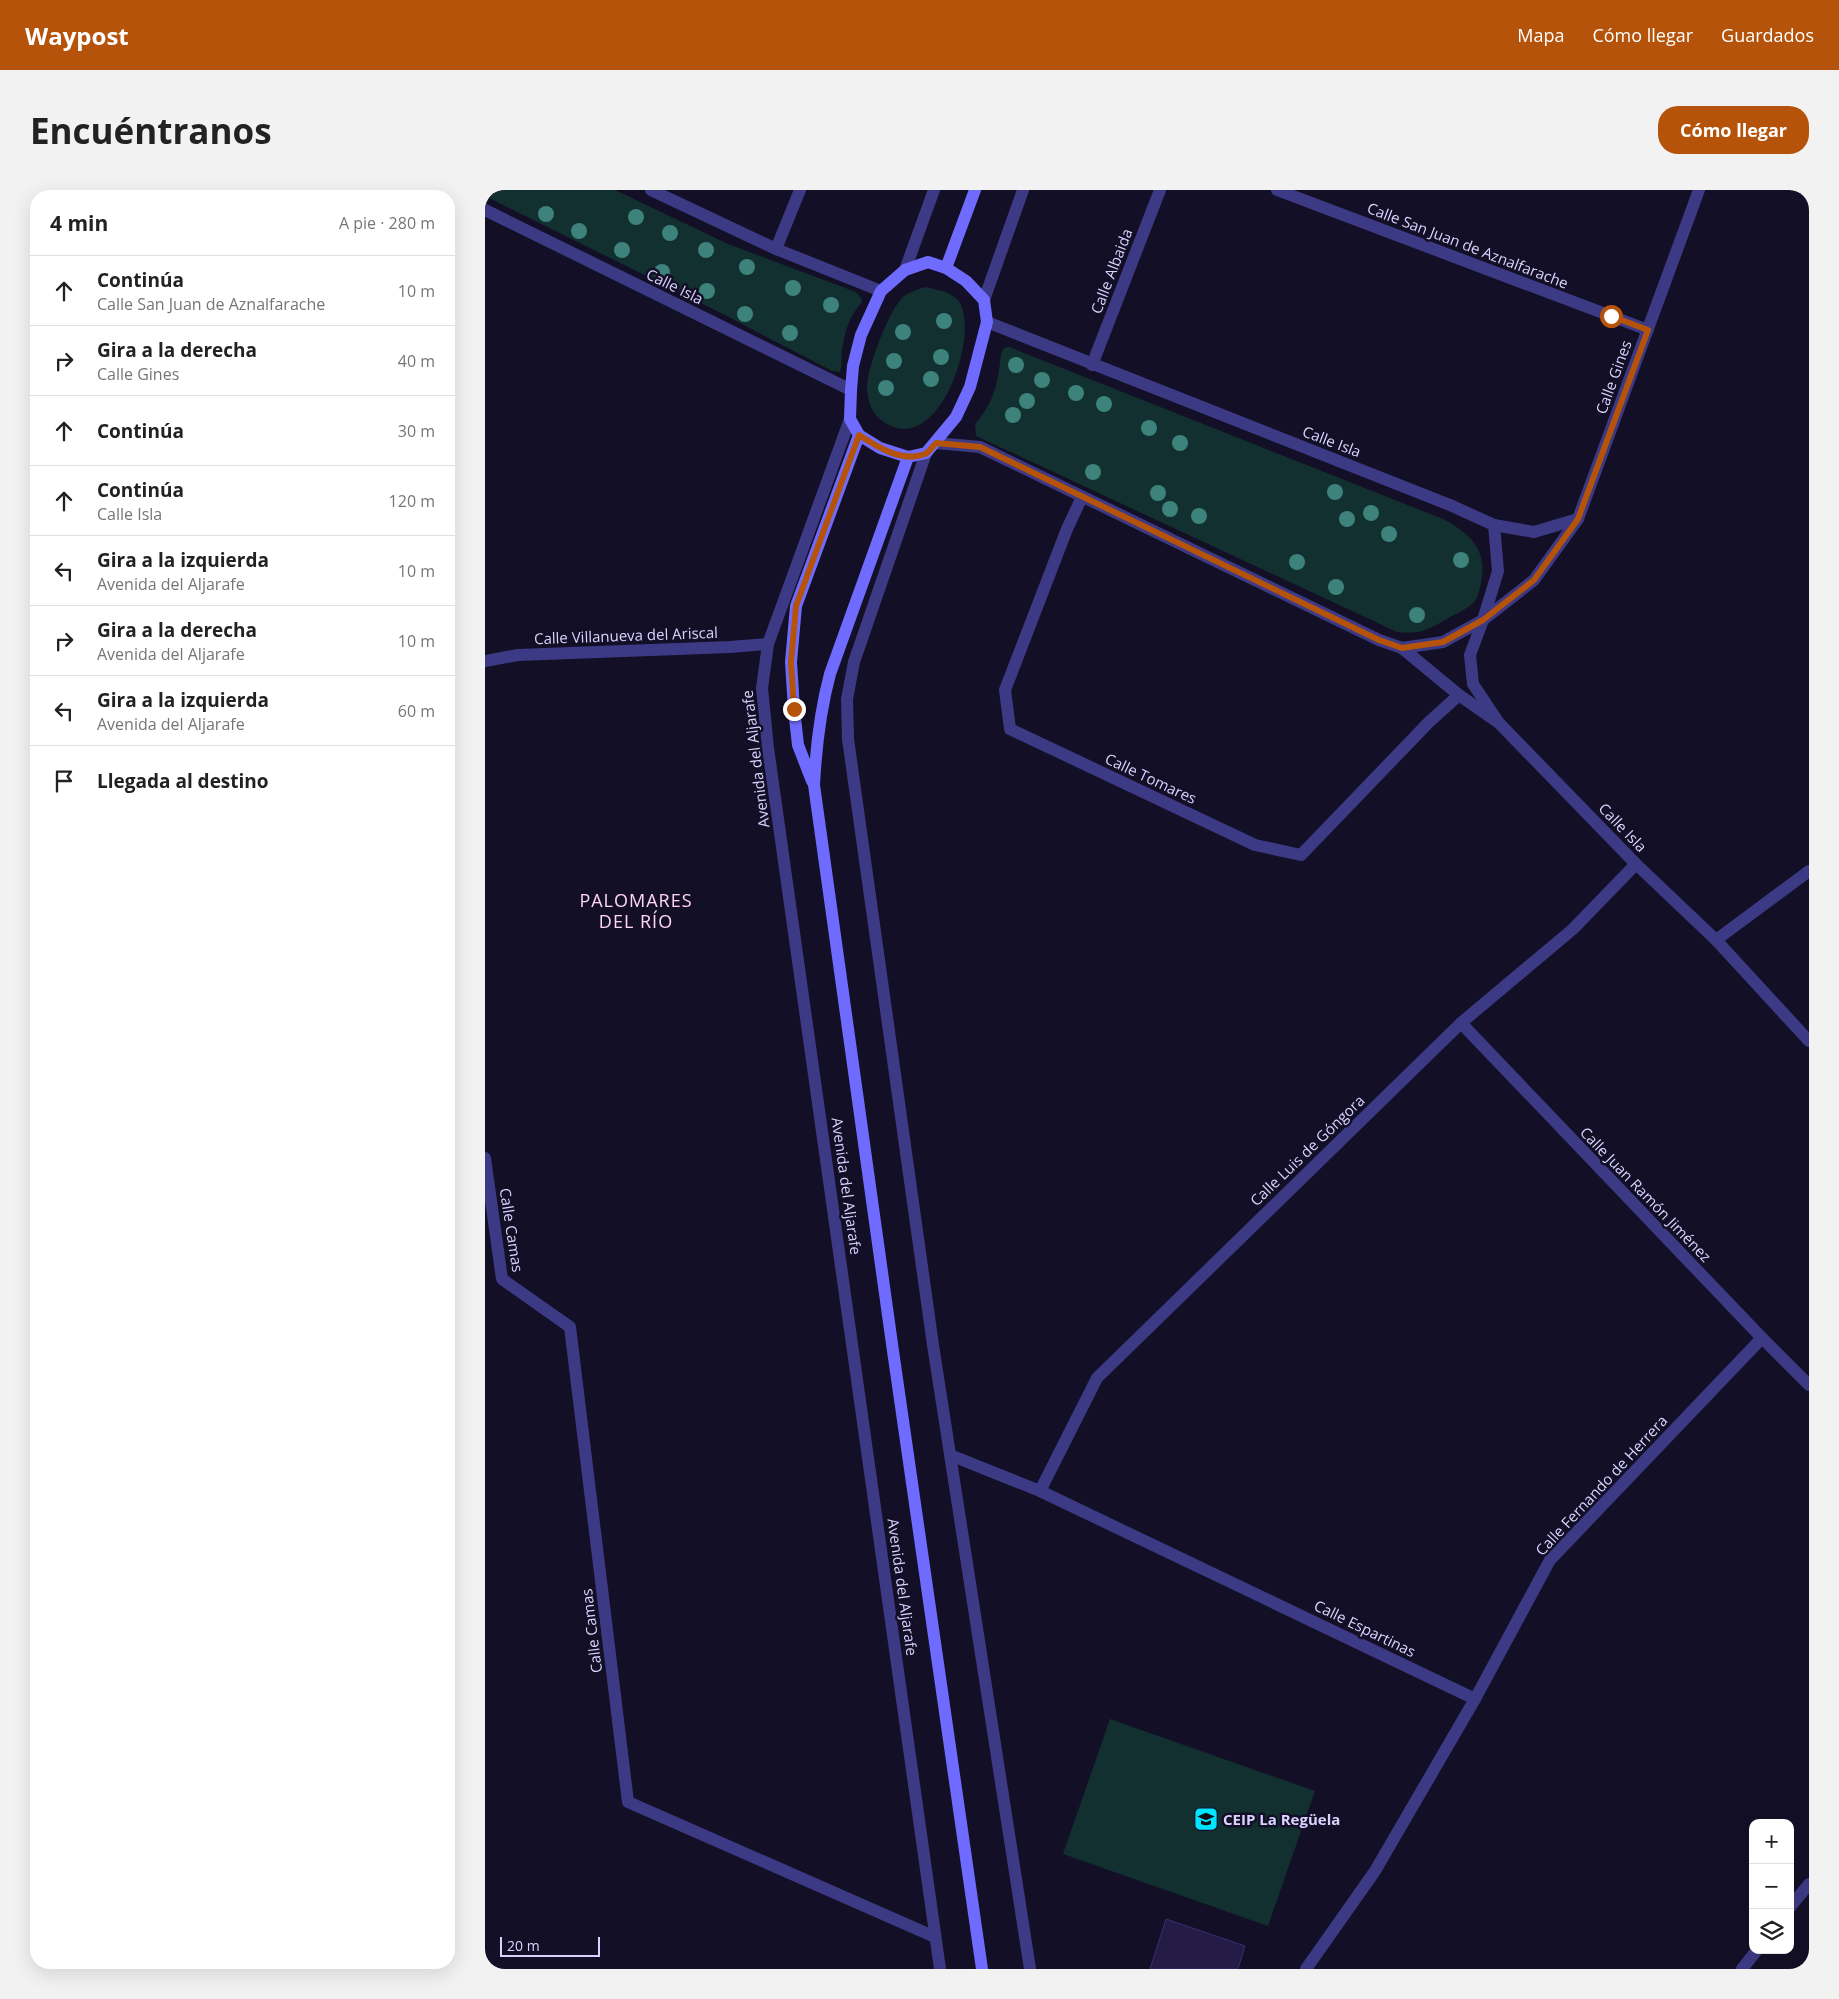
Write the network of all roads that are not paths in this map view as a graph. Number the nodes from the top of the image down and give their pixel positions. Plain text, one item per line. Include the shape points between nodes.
1 (651, 190) edge
2 (800, 190) edge
3 (934, 190) edge
4 (975, 190) edge
5 (1023, 190) edge
6 (1160, 190) edge
7 (1277, 190) edge
8 (1699, 190) edge
9 (485, 210) edge
10 (776, 249) junction
11 (946, 268) junction
12 (905, 270) junction
13 (881, 291) junction
14 (984, 300) junction
15 (987, 322) junction
16 (1648, 330) junction
17 (1092, 364) junction
18 (851, 390) junction
19 (850, 419) junction
20 (859, 435) junction
21 (936, 443) junction
22 (926, 453) junction
23 (908, 457) junction
24 (1082, 496) junction
25 (1578, 519) junction
26 (1494, 525) junction
27 (1483, 620) junction
28 (768, 644) junction
29 (1402, 648) junction
30 (485, 661) edge
31 (1459, 695) junction
32 (1499, 723) junction
33 (814, 785) junction
34 (1636, 864) junction
35 (1809, 871) edge
36 (1717, 940) junction
37 (1461, 1023) junction
38 (1809, 1041) edge
39 (485, 1158) edge
40 (1762, 1338) junction
41 (1809, 1385) edge
42 (950, 1455) junction
43 (1040, 1491) junction
44 (1475, 1699) junction
45 (1809, 1884) edge
46 (1794, 1902) edge
47 (935, 1937) junction
48 (1754, 1954) edge
49 (940, 1969) edge
50 (982, 1969) edge
51 (1029, 1969) edge
52 (1306, 1969) edge
53 (1742, 1969) edge

1 - 10 street
2 - 10 street
3 - 12 street, Avenida del Aljarafe
4 - 11 street
5 - 14 street
6 - 17 street, Calle Albaida
7 - 16 street, Calle San Juan de Aznalfarache
8 - 16 street, Calle Gines
9 - 18 street, Calle Isla
10 - 13 street
11 - 12 street, Avenida del Aljarafe via 928,262
11 - 14 street, Avenida del Aljarafe via 966,280
12 - 13 street, Avenida del Aljarafe
13 - 18 street, Avenida del Aljarafe via 861,335
14 - 15 street
15 - 17 street, Calle Isla
15 - 21 street via 970,387 956,417
16 - 25 street, Calle Gines
17 - 26 street, Calle Isla
18 - 19 street, Avenida del Aljarafe
19 - 20 street
19 - 28 street, Avenida del Aljarafe
20 - 23 street via 880,448
20 - 33 street, Avenida del Aljarafe via 796,606 791,662 794,709 798,745
21 - 22 street
21 - 24 street, Calle Isla via 980,447
22 - 23 street
22 - 42 street via 853,662 847,699 848,739
23 - 33 street, Avenida del Aljarafe via 830,674 816,739
24 - 29 street, Calle Isla via 1379,640
24 - 31 street, Calle Tomares via 1005,690 1009,729 1255,846 1301,855
25 - 26 street, Calle Isla via 1534,532
25 - 27 street, Calle Gines via 1534,580
26 - 27 street via 1498,571
27 - 29 street, Calle Isla via 1443,642
27 - 32 street via 1470,655 1473,684
28 - 30 street, Calle Villanueva del Ariscal via 518,655
28 - 47 street, Avenida del Aljarafe via 762,688 768,748
29 - 31 street, Calle Isla
31 - 32 street, Calle Isla
32 - 34 street, Calle Isla
33 - 50 street, Avenida del Aljarafe
34 - 36 street, Calle Isla
34 - 37 street, Calle Luis de Góngora via 1573,929
35 - 36 street
36 - 38 street, Calle Isla
37 - 40 street, Calle Juan Ramón Jiménez
37 - 43 street, Calle Luis de Góngora via 1097,1378
39 - 47 street, Calle Camas via 501,1279 571,1327 628,1802
40 - 41 street, Calle Juan Ramón Jiménez
40 - 44 street, Calle Fernando de Herrera via 1550,1560
42 - 43 street, Calle Espartinas
42 - 51 street
43 - 44 street, Calle Espartinas
44 - 52 street via 1375,1871
45 - 46 street
47 - 49 street, Avenida del Aljarafe
48 - 53 street

